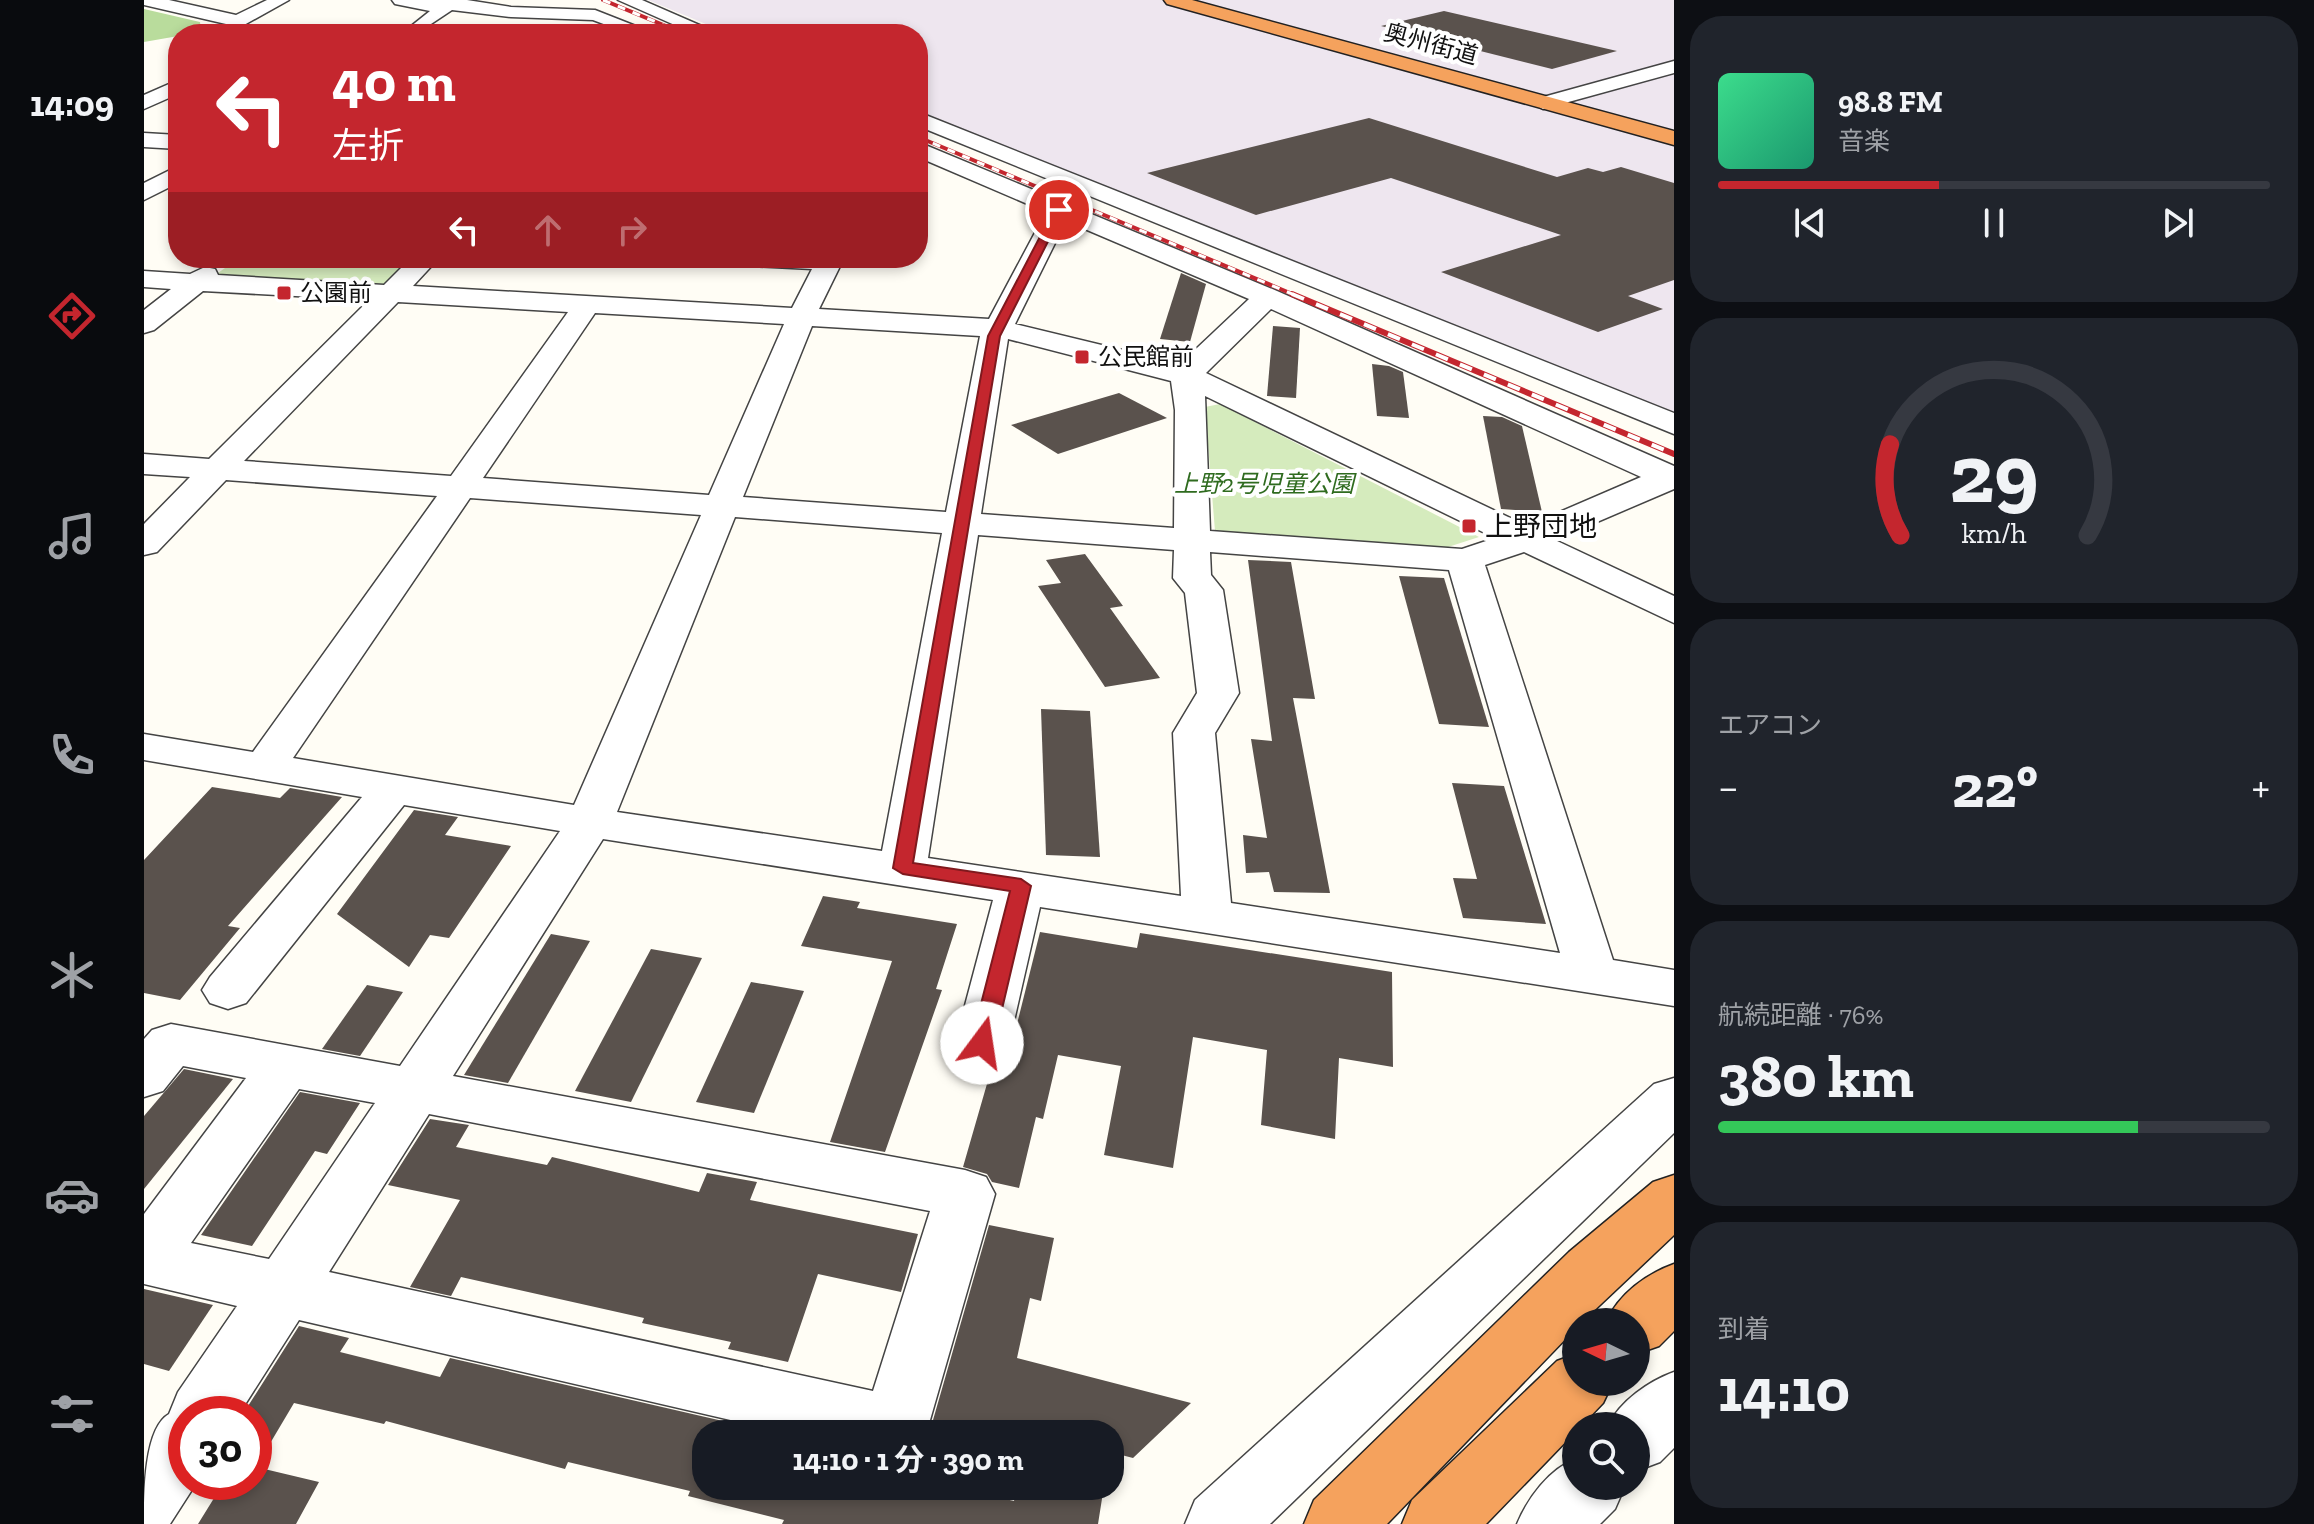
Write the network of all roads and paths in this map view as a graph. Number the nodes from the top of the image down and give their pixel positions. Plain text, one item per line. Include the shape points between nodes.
1 (146, 0) edge
2 (280, 0) edge
3 (401, 0) edge
4 (458, 0) edge
5 (539, 0) edge
6 (627, 0) edge
7 (1173, 0) edge
8 (1199, 0) edge
9 (511, 12) junction
10 (607, 20) junction
11 (224, 24) edge
12 (243, 24) edge
13 (423, 24) edge
14 (493, 24) edge
15 (602, 24) edge
16 (618, 24) edge
17 (686, 24) edge
18 (1674, 67) edge
19 (168, 91) edge
20 (1551, 100) junction
21 (144, 103) edge
22 (928, 122) edge
23 (1674, 129) edge
24 (1674, 138) edge
25 (144, 140) edge
26 (168, 141) edge
27 (928, 153) edge
28 (168, 179) edge
29 (144, 193) edge
30 (1059, 210) junction
31 (215, 268) edge
32 (415, 268) edge
33 (826, 268) edge
34 (144, 279) edge
35 (195, 282) junction
36 (388, 294) junction
37 (1267, 297) junction
38 (587, 305) junction
39 (801, 317) junction
40 (144, 324) edge
41 (997, 328) junction
42 (1186, 375) junction
43 (1674, 424) edge
44 (144, 464) edge
45 (216, 469) junction
46 (1671, 478) edge
47 (460, 488) junction
48 (724, 506) junction
49 (962, 524) junction
50 (1527, 539) junction
51 (1193, 540) junction
52 (144, 544) edge
53 (1465, 560) junction
54 (1674, 611) edge
55 (144, 747) edge
56 (265, 767) junction
57 (393, 789) junction
58 (590, 822) junction
59 (903, 868) junction
60 (1021, 886) junction
61 (1207, 915) junction
62 (1592, 974) junction
63 (1674, 988) edge
64 (228, 990) dead end
65 (982, 1043) dead end
66 (286, 1066) junction
67 (144, 1076) edge
68 (413, 1091) junction
69 (1674, 1099) edge
70 (1674, 1199) edge
71 (145, 1258) edge
72 (286, 1287) junction
73 (214, 1396) edge
74 (1566, 1396) edge
75 (1674, 1402) edge
76 (1650, 1426) edge
77 (168, 1466) edge
78 (1576, 1500) edge
79 (144, 1503) edge
80 (1220, 1524) edge
81 (1339, 1524) edge
82 (1437, 1524) edge
83 (1552, 1524) edge

1 - 11 street
2 - 12 street
3 - 13 street via 445,8
4 - 9 street via 447,4
5 - 9 street
6 - 17 street
7 - 20 highway, 奥州街道
8 - 20 highway, 奥州街道
9 - 10 street
9 - 14 street
10 - 15 street
10 - 16 street
18 - 20 street
19 - 21 street
20 - 23 highway, 奥州街道
20 - 24 highway, 奥州街道
22 - 43 street
25 - 26 street
27 - 30 street
28 - 29 street
30 - 37 street
30 - 41 street
31 - 35 street
32 - 36 street
33 - 39 street
34 - 35 street
35 - 36 street
35 - 40 street
36 - 38 street
36 - 45 street
37 - 42 street
37 - 46 street
38 - 39 street
38 - 47 street
39 - 41 street
39 - 48 street
41 - 42 street
41 - 49 street
42 - 50 street
42 - 51 street
44 - 45 street
45 - 47 street
45 - 52 street
46 - 50 street
47 - 48 street
47 - 56 street
48 - 49 street
48 - 58 street
49 - 51 street
49 - 59 street
50 - 53 street
50 - 54 street
51 - 53 street
51 - 61 street via 1192,578 1204,590 1218,693 1194,733
53 - 62 street
55 - 56 street
56 - 57 street
57 - 58 street
57 - 64 street
58 - 59 street
58 - 68 street
59 - 60 street
60 - 61 street
60 - 65 street
61 - 62 street
62 - 63 street
66 - 67 street via 171,1044
66 - 68 street
66 - 71 street
68 - 72 street
68 - 72 street via 965,1194 895,1427
69 - 80 street
70 - 81 highway via 1591,1271
71 - 72 street
72 - 73 street
74 - 82 highway
75 - 76 street
77 - 79 street
78 - 83 street

